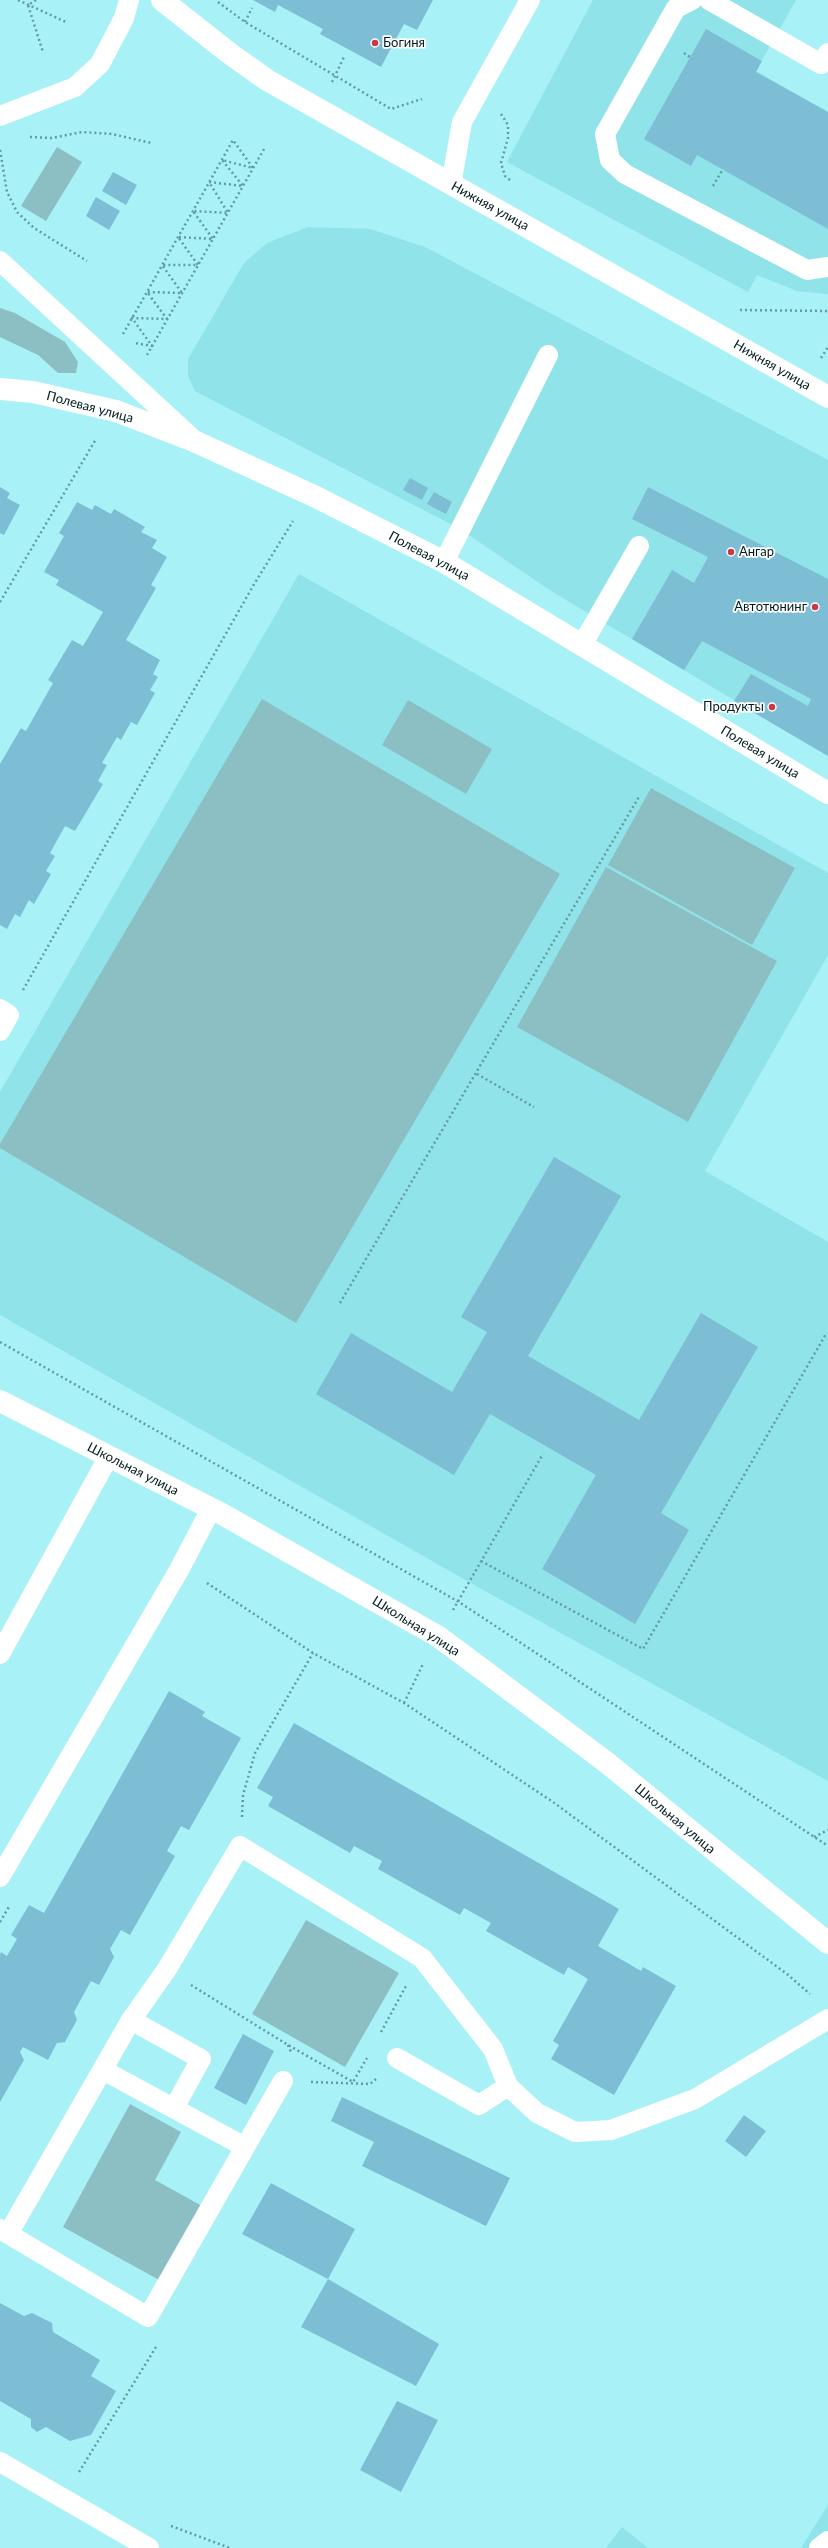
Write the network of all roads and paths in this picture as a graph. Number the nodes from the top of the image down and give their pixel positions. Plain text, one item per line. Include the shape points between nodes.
1 (18, 0) edge
2 (36, 0) edge
3 (129, 0) edge
4 (162, 0) edge
5 (215, 0) edge
6 (530, 0) edge
7 (692, 0) edge
8 (709, 0) edge
9 (28, 5) junction
10 (68, 23) dead end
11 (43, 52) dead end
12 (828, 53) edge
13 (422, 99) dead end
14 (500, 112) dead end
15 (0, 116) edge
16 (27, 136) dead end
17 (150, 143) dead end
18 (264, 149) dead end
19 (0, 150) edge
20 (222, 160) junction
21 (254, 168) junction
22 (723, 169) dead end
23 (209, 182) junction
24 (451, 185) junction
25 (516, 185) dead end
26 (243, 186) junction
27 (712, 187) dead end
28 (193, 211) junction
29 (228, 213) junction
30 (178, 237) junction
31 (213, 239) junction
32 (0, 261) edge
33 (87, 261) dead end
34 (162, 265) junction
35 (198, 265) junction
36 (828, 267) edge
37 (147, 292) junction
38 (182, 292) junction
39 (737, 310) dead end
40 (828, 311) edge
41 (132, 318) junction
42 (167, 319) junction
43 (122, 335) dead end
44 (132, 343) dead end
45 (152, 346) junction
46 (548, 356) dead end
47 (146, 357) dead end
48 (0, 389) edge
49 (828, 397) edge
50 (99, 434) dead end
51 (194, 441) junction
52 (297, 516) dead end
53 (639, 546) dead end
54 (444, 562) junction
55 (0, 602) edge
56 (582, 644) junction
57 (828, 793) edge
58 (640, 795) dead end
59 (3, 1018) edge
60 (477, 1074) junction
61 (534, 1107) dead end
62 (340, 1302) dead end
63 (826, 1334) dead end
64 (0, 1342) edge
65 (0, 1401) edge
66 (543, 1454) dead end
67 (109, 1456) junction
68 (211, 1509) junction
69 (481, 1561) junction
70 (179, 1570) junction
71 (459, 1602) junction
72 (452, 1613) dead end
73 (314, 1653) junction
74 (0, 1654) edge
75 (425, 1660) dead end
76 (404, 1703) junction
77 (828, 1830) edge
78 (814, 1837) junction
79 (240, 1846) junction
80 (828, 1846) edge
81 (0, 1877) edge
82 (828, 1943) edge
83 (422, 1958) junction
84 (167, 1970) junction
85 (810, 1995) dead end
86 (828, 2019) edge
87 (131, 2020) junction
88 (380, 2034) dead end
89 (368, 2055) dead end
90 (398, 2058) joint
91 (103, 2070) junction
92 (283, 2081) dead end
93 (305, 2082) dead end
94 (353, 2082) junction
95 (508, 2086) junction
96 (174, 2108) junction
97 (245, 2147) junction
98 (4, 2232) edge
99 (0, 2462) edge
100 (828, 2541) edge
101 (149, 2548) edge
102 (819, 2548) edge

1 - 9 path
2 - 9 path
3 - 15 lane via 124,18 100,64 75,87
4 - 24 street, Нижняя улица via 267,80
5 - 13 path via 245,22 391,109
6 - 24 lane via 462,122
7 - 36 lane via 676,8 605,134 610,160 625,174 807,270
8 - 12 lane via 821,64
9 - 10 path
9 - 11 path
14 - 25 path via 508,125 508,138 501,163 505,176
16 - 17 path via 40,139 82,132 112,134
18 - 21 path
19 - 33 path via 7,192 17,212 34,228
20 - 21 path
20 - 21 path via 233,140
20 - 23 path
20 - 26 path
21 - 26 path
22 - 27 path
23 - 26 path
23 - 28 path
23 - 29 path
24 - 49 street, Нижняя улица
26 - 29 path
28 - 29 path
28 - 30 path
28 - 31 path
29 - 31 path
30 - 31 path
30 - 34 path
30 - 35 path
31 - 35 path
32 - 51 lane
34 - 35 path
34 - 37 path
34 - 38 path
35 - 38 path
37 - 38 path
37 - 41 path
37 - 42 path
38 - 42 path
39 - 40 path
41 - 42 path
41 - 43 path
41 - 45 path
42 - 45 path
44 - 45 path
45 - 47 path
46 - 54 lane
48 - 51 street, Полевая улица via 33,392 116,411
50 - 55 path
51 - 54 street, Полевая улица via 316,497
52 - 59 path via 253,586
53 - 56 lane
54 - 56 street, Полевая улица
56 - 57 street, Полевая улица
58 - 60 path
60 - 61 path
60 - 62 path
63 - 69 path via 643,1649
64 - 71 path
65 - 67 street, Школьная улица
66 - 69 path
67 - 68 street, Школьная улица
67 - 74 lane
68 - 70 lane
68 - 82 street, Школьная улица via 439,1637 606,1762
69 - 71 path
70 - 73 path via 197,1577
70 - 81 lane
71 - 72 path
71 - 78 path
73 - 76 path
73 - 79 path via 255,1753 243,1795
75 - 76 path
76 - 85 path via 552,1802 787,1974
77 - 78 path
78 - 80 path
79 - 83 lane
79 - 84 lane
83 - 88 path
83 - 95 lane via 493,2049
84 - 87 lane
84 - 94 path
86 - 95 lane via 695,2098 611,2130 575,2132 537,2113
87 - 91 lane
87 - 96 lane via 201,2059
89 - 94 path
90 - 94 path via 370,2084
90 - 95 lane via 479,2105
91 - 96 lane
91 - 98 lane
92 - 97 lane
93 - 94 path
96 - 97 lane
97 - 98 lane via 148,2317
99 - 101 lane
100 - 102 lane

